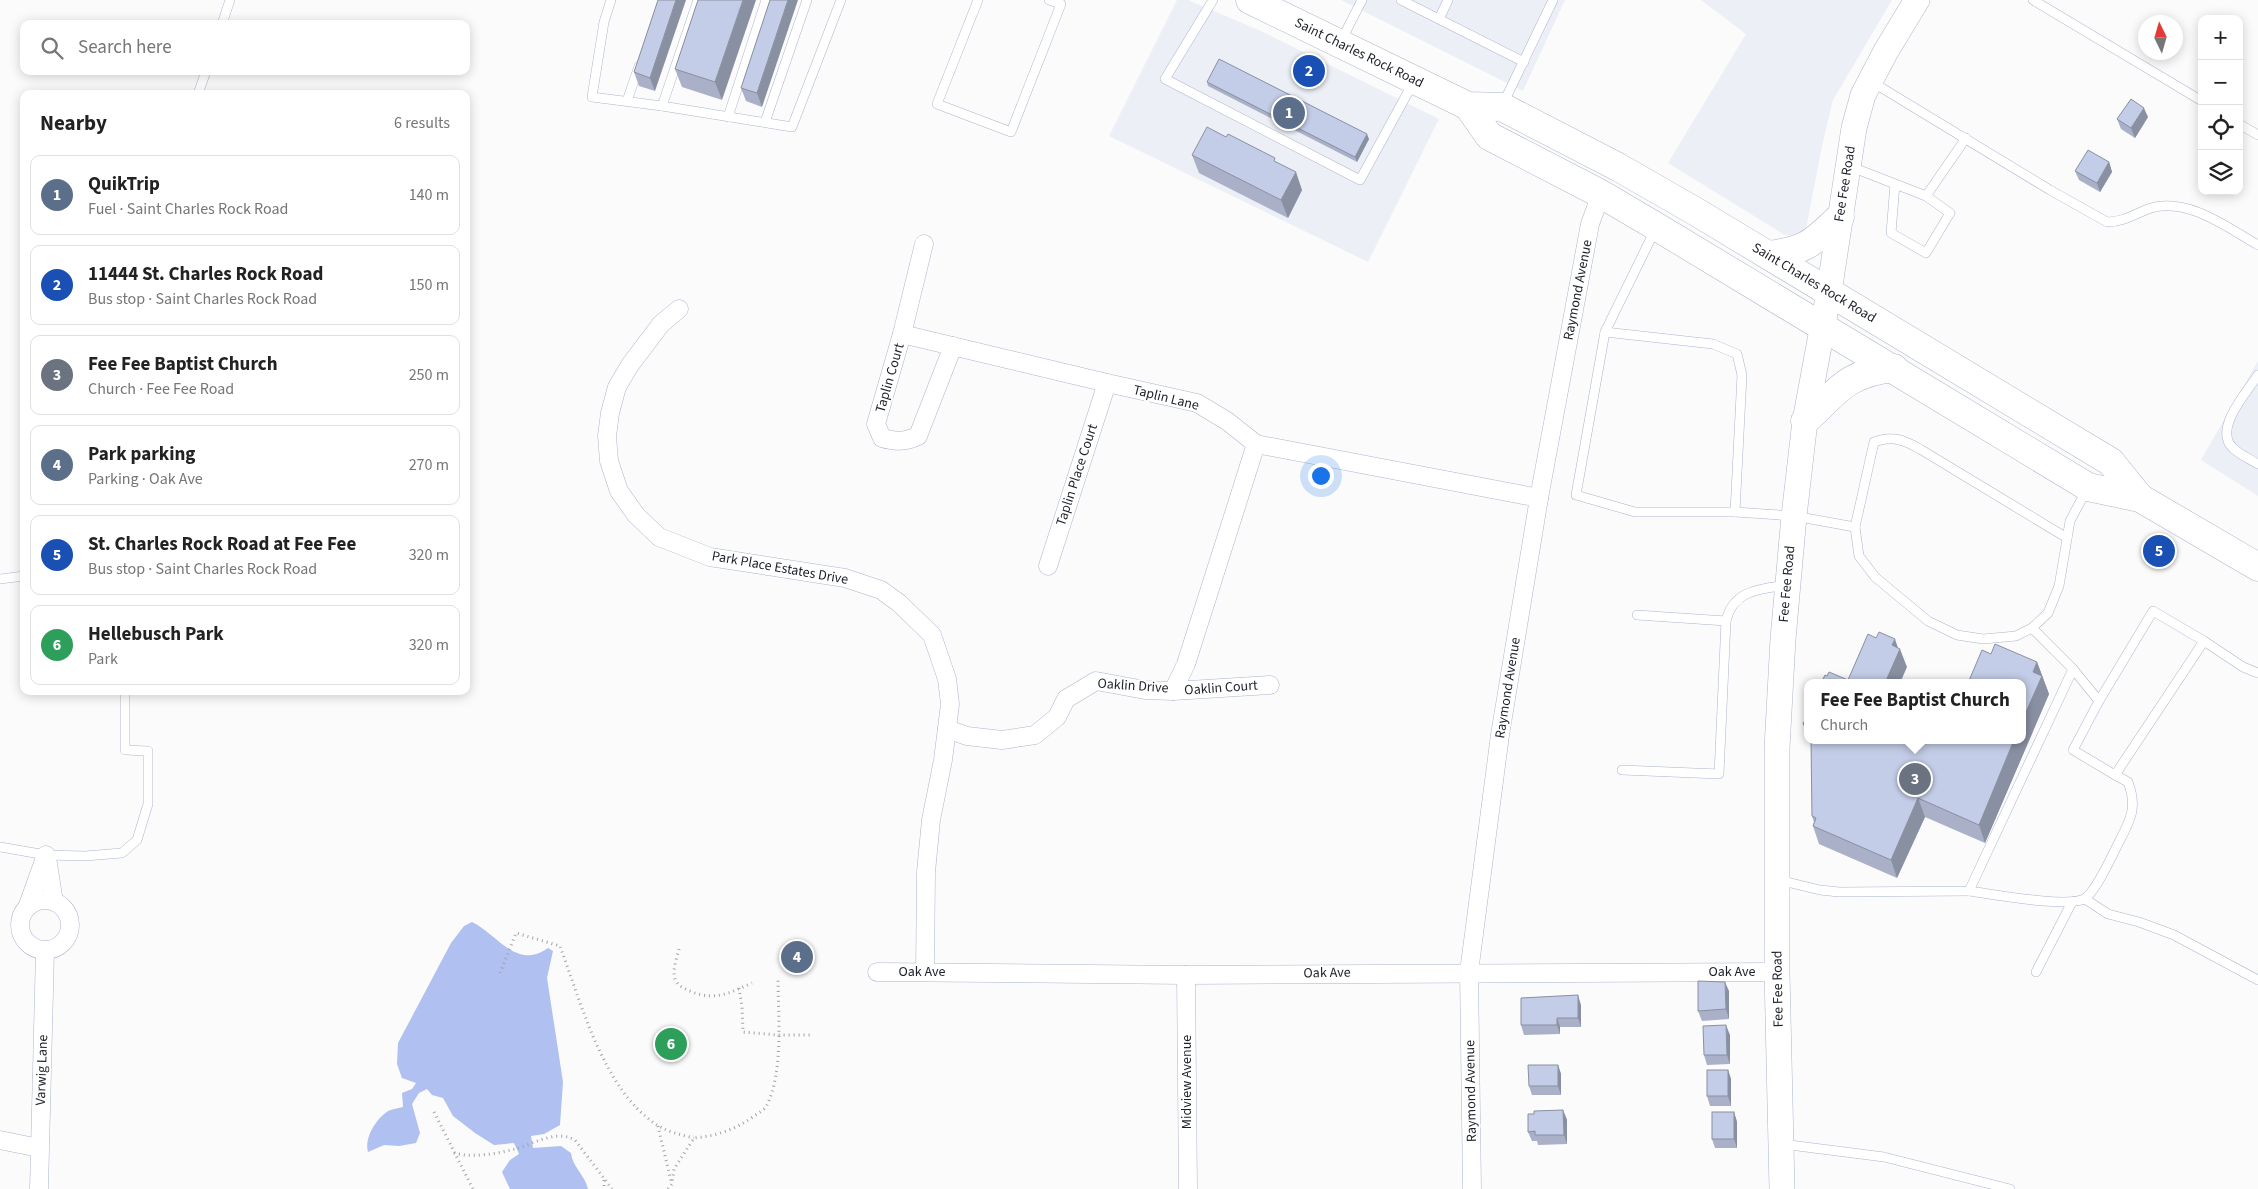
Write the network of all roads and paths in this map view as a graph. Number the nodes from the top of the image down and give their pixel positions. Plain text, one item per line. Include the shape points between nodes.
1 (230, 0) edge
2 (611, 0) edge
3 (698, 0) edge
4 (766, 0) edge
5 (807, 0) edge
6 (841, 0) edge
7 (978, 0) edge
8 (1049, 0) edge
9 (1213, 0) edge
10 (1250, 0) edge
11 (1362, 0) edge
12 (1401, 0) edge
13 (1448, 0) edge
14 (1553, 0) edge
15 (1917, 0) edge
16 (2033, 0) edge
17 (1439, 19) junction
18 (223, 20) edge
19 (1340, 43) junction
20 (642, 55) edge
21 (1524, 62) junction
22 (205, 75) edge
23 (1414, 80) junction
24 (1870, 80) junction
25 (199, 90) edge
26 (2198, 100) edge
27 (627, 101) junction
28 (662, 106) junction
29 (1468, 106) junction
30 (1502, 107) junction
31 (728, 117) junction
32 (765, 122) junction
33 (2243, 126) edge
34 (2258, 135) edge
35 (1966, 138) junction
36 (1847, 165) junction
37 (1895, 184) junction
38 (1601, 194) junction
39 (1926, 196) junction
40 (1840, 217) junction
41 (1656, 227) junction
42 (924, 244) dead end
43 (2258, 245) edge
44 (1768, 255) junction
45 (1829, 292) junction
46 (679, 309) dead end
47 (1822, 325) junction
48 (1605, 332) junction
49 (902, 334) junction
50 (953, 346) junction
51 (1894, 368) junction
52 (2258, 375) edge
53 (1106, 384) junction
54 (1805, 421) junction
55 (1256, 444) junction
56 (2258, 464) edge
57 (2088, 487) junction
58 (1539, 498) junction
59 (2140, 498) junction
60 (1735, 512) junction
61 (1794, 516) junction
62 (1855, 527) junction
63 (2067, 538) junction
64 (2255, 563) edge
65 (1048, 566) dead end
66 (20, 576) edge
67 (0, 579) edge
68 (1787, 585) junction
69 (1637, 615) dead end
70 (1726, 622) junction
71 (2032, 628) junction
72 (2204, 641) junction
73 (2073, 669) junction
74 (2258, 673) edge
75 (1270, 685) dead end
76 (1173, 691) junction
77 (125, 695) edge
78 (2099, 701) junction
79 (947, 729) junction
80 (1622, 770) dead end
81 (2115, 775) junction
82 (0, 847) edge
83 (46, 855) junction
84 (1776, 879) junction
85 (1969, 891) junction
86 (2085, 899) junction
87 (54, 902) junction
88 (2072, 902) junction
89 (27, 908) junction
90 (679, 949) dead end
91 (45, 951) junction
92 (878, 972) dead end
93 (925, 972) junction
94 (1469, 972) junction
95 (1777, 972) junction
96 (2036, 972) dead end
97 (500, 973) dead end
98 (1186, 975) junction
99 (778, 978) dead end
100 (2258, 980) edge
101 (752, 982) dead end
102 (739, 988) junction
103 (778, 1035) junction
104 (813, 1035) dead end
105 (434, 1112) dead end
106 (658, 1126) junction
107 (694, 1138) junction
108 (0, 1140) edge
109 (1781, 1144) junction
110 (39, 1148) junction
111 (454, 1153) junction
112 (604, 1180) junction
113 (672, 1184) junction
114 (38, 1189) edge
115 (473, 1189) edge
116 (604, 1189) edge
117 (612, 1189) edge
118 (668, 1189) edge
119 (1188, 1189) edge
120 (1472, 1189) edge
121 (1782, 1189) edge
122 (2010, 1189) edge

1 - 18 lane
2 - 27 lane via 604,22 592,97
3 - 28 lane
4 - 31 lane
5 - 32 lane
6 - 32 lane via 792,127
7 - 8 lane via 937,104 1011,132 1061,4
9 - 23 lane via 1165,79 1360,180
10 - 19 main road, Saint Charles Rock Road
11 - 19 lane
12 - 17 lane
13 - 17 lane
14 - 21 lane
15 - 24 street, Fee Fee Road
16 - 26 lane
17 - 21 lane
19 - 23 main road, Saint Charles Rock Road
20 - 27 lane
21 - 30 lane
22 - 25 lane
23 - 29 main road, Saint Charles Rock Road
24 - 35 lane
24 - 36 street, Fee Fee Road via 1860,103
27 - 28 lane
28 - 31 lane
29 - 30 main road, Saint Charles Rock Road
29 - 38 main road, Saint Charles Rock Road via 1488,136
30 - 44 main road, Saint Charles Rock Road via 1618,167
31 - 32 lane
33 - 34 lane
35 - 39 lane
35 - 43 lane via 2107,222 2117,222 2152,208 2171,206 2200,212
36 - 37 lane
36 - 40 street, Fee Fee Road
37 - 39 lane
37 - 39 lane via 1891,233 1926,253 1950,213
38 - 41 main road, Saint Charles Rock Road
38 - 58 street, Raymond Avenue via 1590,224
40 - 44 main road via 1803,248
40 - 45 street, Fee Fee Road
41 - 47 main road, Saint Charles Rock Road
41 - 48 lane
42 - 49 street, Taplin Court
44 - 45 main road, Saint Charles Rock Road
45 - 47 street, Fee Fee Road
45 - 59 main road, Saint Charles Rock Road via 2111,462
46 - 79 street, Park Place Estates Drive via 661,324 617,387 607,436 609,461 619,491 636,515 660,537 710,557 845,578 881,590 932,635 947,679 950,704
47 - 51 main road, Saint Charles Rock Road
47 - 54 street, Fee Fee Road
48 - 60 lane via 1713,344 1737,354 1742,376
48 - 60 lane via 1576,495 1635,512
49 - 50 street, Taplin Lane
49 - 50 street, Taplin Court via 876,424 882,438 896,442 918,436
50 - 53 street, Taplin Lane
51 - 54 main road via 1872,370 1843,384
51 - 57 main road, Saint Charles Rock Road
52 - 56 lane via 2228,422 2226,435 2231,447
53 - 55 street, Taplin Lane via 1197,403
53 - 65 street, Taplin Place Court
54 - 61 street, Fee Fee Road
55 - 58 street, Taplin Lane
55 - 76 street, Oaklin Drive via 1186,664
57 - 59 main road, Saint Charles Rock Road
57 - 63 lane via 2075,511
58 - 94 street, Raymond Avenue via 1500,735
59 - 64 main road, Saint Charles Rock Road
60 - 61 lane
61 - 62 lane
61 - 68 street, Fee Fee Road
62 - 63 lane via 1874,442 1895,438 1920,449
62 - 71 lane via 1859,556 1875,578 1928,621 1957,634 1983,638 2016,636
63 - 71 lane via 2048,613
66 - 67 lane
68 - 70 lane via 1759,588 1741,597 1729,608
68 - 84 street, Fee Fee Road via 1777,748
69 - 70 lane
70 - 80 lane via 1719,774
71 - 73 lane
72 - 74 lane
72 - 78 lane via 2153,611
72 - 81 lane
73 - 78 lane
73 - 85 lane
75 - 76 street, Oaklin Court
76 - 79 street, Oaklin Drive via 1144,690 1096,681 1066,699 1057,717 1035,735 1002,740 966,736
77 - 83 lane via 125,750 148,751 148,804 137,840 122,853
78 - 81 lane via 2073,750
79 - 93 street, Park Place Estates Drive via 930,820
81 - 86 lane via 2128,782 2134,805 2129,823 2101,878
82 - 83 lane
83 - 87 street
83 - 89 street
84 - 85 lane via 1839,892
84 - 95 street, Fee Fee Road
85 - 88 lane
86 - 88 lane
86 - 100 lane via 2108,914 2174,935
87 - 89 street via 44,900
87 - 91 street via 68,916 70,925 63,943
88 - 96 lane
89 - 91 street via 20,926 22,935 31,946
90 - 102 path via 675,980 683,988 710,997 725,995
91 - 110 street, Varwig Lane
92 - 93 street, Oak Ave
93 - 98 street, Oak Ave
94 - 95 street, Oak Ave
94 - 98 street, Oak Ave
94 - 120 street, Raymond Avenue
95 - 109 street, Fee Fee Road
97 - 106 path via 516,933 560,946 608,1069 631,1102
98 - 119 street, Midview Avenue
99 - 103 path
101 - 102 path
102 - 103 path via 743,1032
103 - 104 path
103 - 107 path via 773,1084 765,1108 728,1131
105 - 111 path
106 - 107 path
106 - 113 path
107 - 113 path via 674,1169
108 - 110 street
109 - 121 street, Fee Fee Road
109 - 122 lane via 1884,1157
110 - 114 street, Varwig Lane
111 - 112 path via 468,1157 568,1136 575,1140
111 - 115 path
112 - 116 path
112 - 117 path
113 - 118 path

